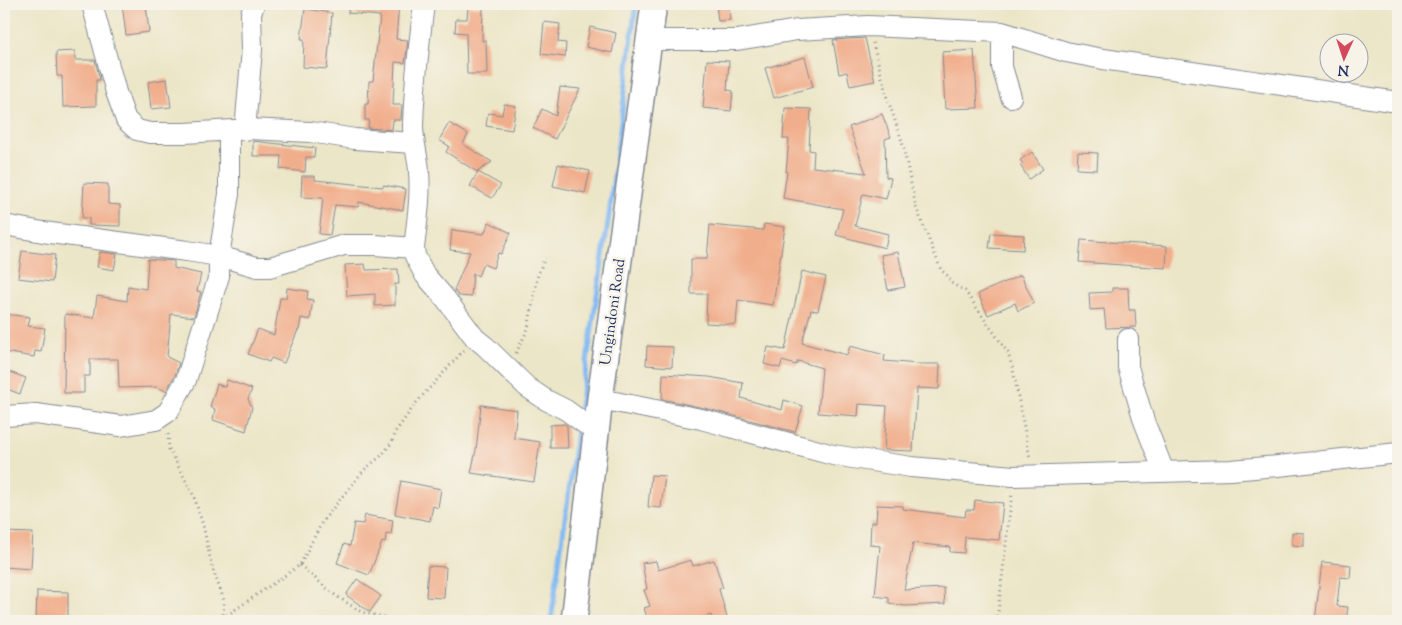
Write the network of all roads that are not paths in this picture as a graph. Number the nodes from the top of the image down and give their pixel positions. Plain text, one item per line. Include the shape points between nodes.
1 (92, 4) edge
2 (254, 4) edge
3 (424, 4) edge
4 (654, 4) edge
5 (1002, 32) junction
6 (649, 40) junction
7 (1011, 97) dead end
8 (1398, 102) edge
9 (237, 130) junction
10 (413, 143) junction
11 (4, 225) edge
12 (414, 248) junction
13 (220, 256) junction
14 (1128, 339) dead end
15 (600, 399) junction
16 (4, 416) edge
17 (596, 432) junction
18 (1398, 453) edge
19 (1164, 472) junction
20 (574, 621) edge

1 - 9 street via 126,120 137,130 185,134
2 - 9 street via 251,14 252,49
3 - 10 street via 416,69
4 - 6 main road, Ungindoni Road
5 - 6 street via 868,26 797,30 737,40
5 - 7 street via 1002,67
5 - 8 street via 1066,52 1104,59
6 - 15 main road, Ungindoni Road
9 - 10 street via 310,132
9 - 13 street
10 - 12 street via 420,187
11 - 13 street
12 - 13 street via 344,245 270,267 257,267
12 - 17 street via 425,275 475,338 527,387
13 - 16 street via 219,276 186,380 168,412 156,420 121,426 36,414
14 - 19 street via 1128,367
15 - 17 main road, Ungindoni Road
15 - 19 street via 701,419 833,455 911,467 1013,476
17 - 20 main road, Ungindoni Road
18 - 19 street via 1278,466

